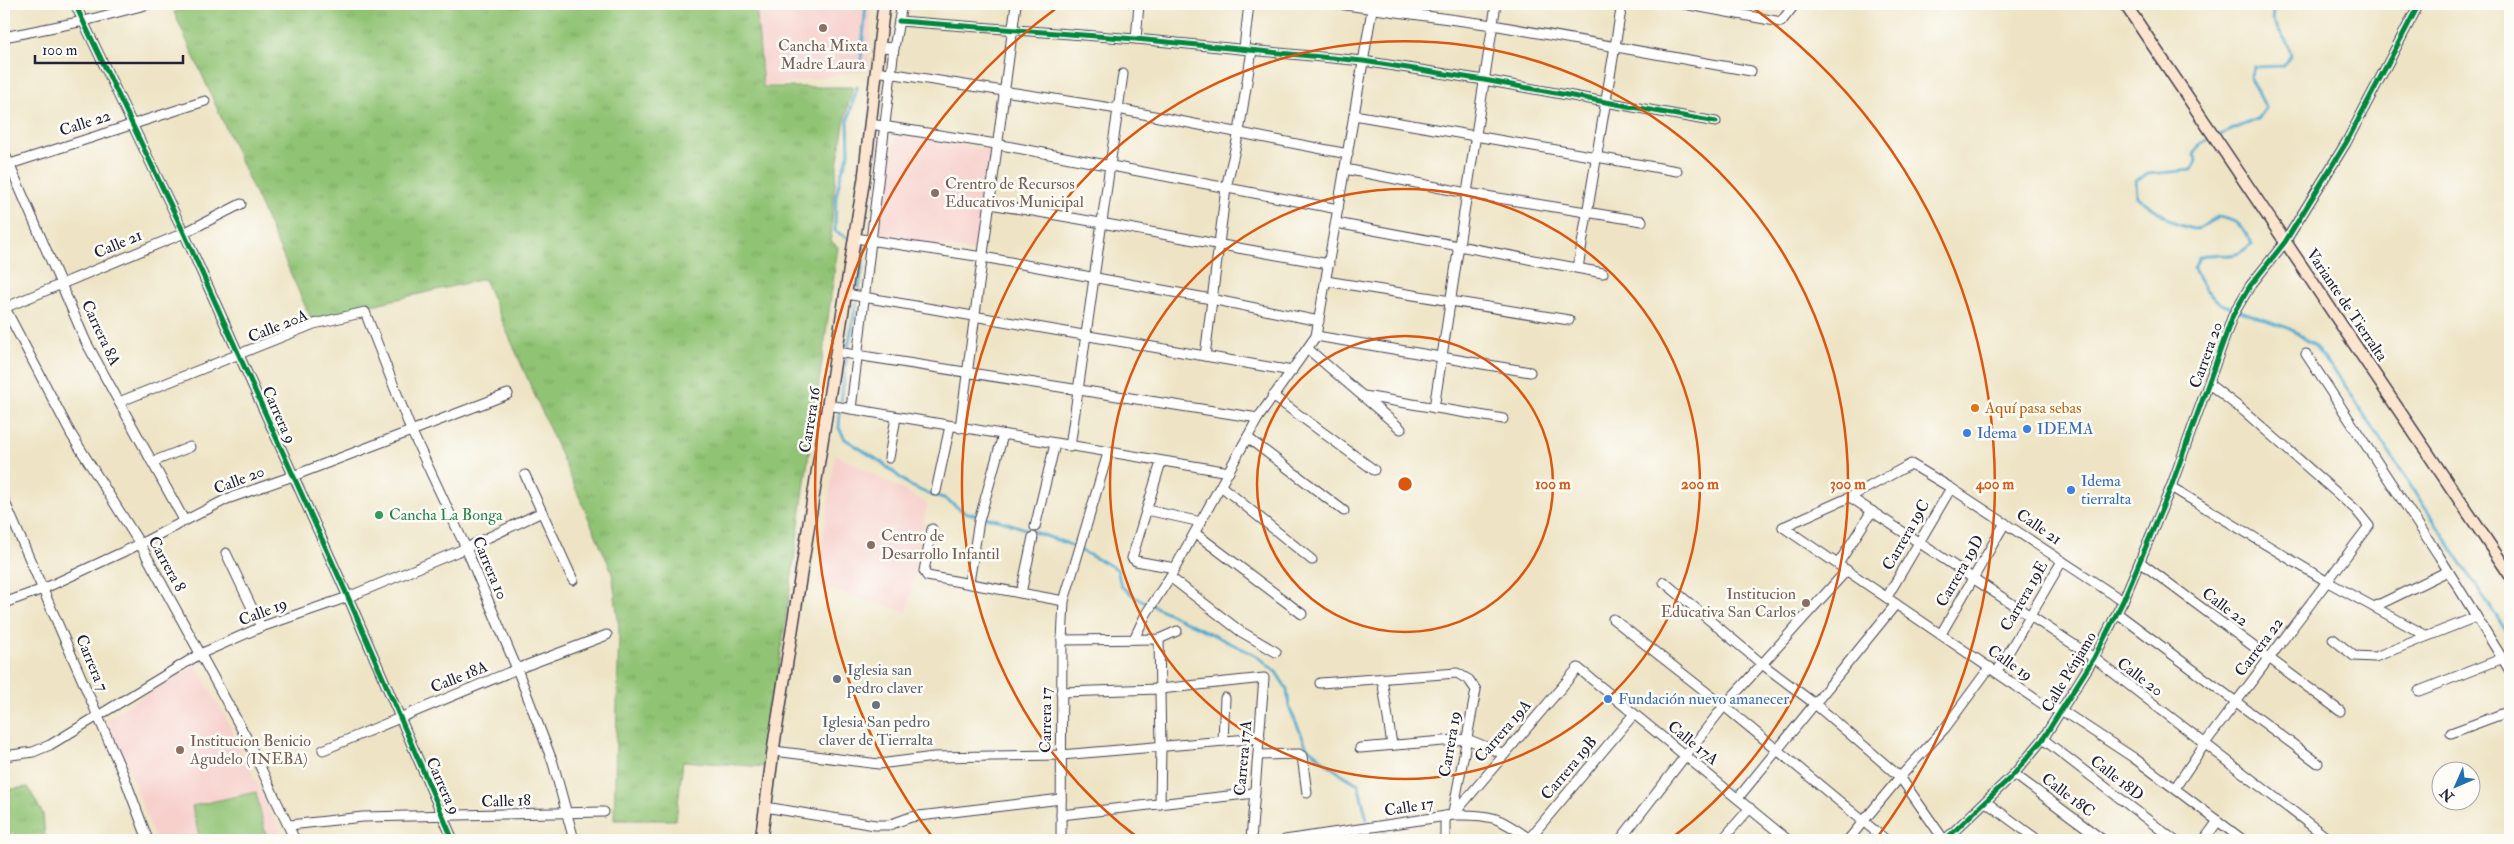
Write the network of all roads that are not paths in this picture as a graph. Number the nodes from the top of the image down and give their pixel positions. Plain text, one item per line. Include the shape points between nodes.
1 (75, 4) edge
2 (149, 4) edge
3 (884, 4) edge
4 (902, 4) edge
5 (1016, 4) edge
6 (1139, 4) edge
7 (1249, 4) edge
8 (1338, 4) edge
9 (1496, 4) edge
10 (1622, 4) edge
11 (1684, 4) edge
12 (1795, 4) edge
13 (2125, 4) edge
14 (2419, 4) edge
15 (1373, 6) edge
16 (84, 21) junction
17 (899, 21) junction
18 (1493, 25) junction
19 (1013, 28) junction
20 (4, 37) edge
21 (1136, 39) junction
22 (880, 47) junction
23 (894, 48) junction
24 (1614, 48) junction
25 (1248, 49) junction
26 (1363, 61) junction
27 (876, 71) junction
28 (1751, 71) dead end
29 (890, 72) junction
30 (1123, 74) dead end
31 (1484, 80) junction
32 (1005, 90) junction
33 (205, 101) dead end
34 (1606, 101) junction
35 (1118, 109) junction
36 (1354, 115) junction
37 (1716, 122) dead end
38 (132, 124) junction
39 (870, 124) junction
40 (883, 126) junction
41 (1239, 132) junction
42 (1476, 136) junction
43 (998, 145) junction
44 (4, 152) edge
45 (1348, 154) junction
46 (1596, 157) junction
47 (6, 165) edge
48 (1110, 166) junction
49 (1345, 170) junction
50 (1677, 171) dead end
51 (864, 172) junction
52 (878, 174) junction
53 (1226, 188) junction
54 (1467, 193) junction
55 (241, 204) dead end
56 (990, 204) junction
57 (1338, 209) junction
58 (1587, 212) junction
59 (1102, 221) junction
60 (1642, 221) dead end
61 (1336, 223) junction
62 (184, 233) junction
63 (854, 238) junction
64 (872, 240) junction
65 (2285, 242) junction
66 (1219, 246) junction
67 (1459, 246) junction
68 (983, 257) junction
69 (1329, 264) junction
70 (1578, 268) junction
71 (1603, 273) dead end
72 (1094, 279) junction
73 (1326, 281) junction
74 (62, 284) junction
75 (846, 294) junction
76 (863, 297) junction
77 (1211, 299) junction
78 (1450, 300) junction
79 (4, 308) edge
80 (366, 312) joint
81 (975, 316) junction
82 (1569, 320) dead end
83 (1319, 321) junction
84 (1086, 335) junction
85 (1316, 336) junction
86 (1308, 350) junction
87 (837, 352) junction
88 (2306, 354) dead end
89 (238, 355) junction
90 (858, 355) junction
91 (1205, 356) junction
92 (1442, 357) junction
93 (1292, 371) junction
94 (967, 372) junction
95 (1530, 372) dead end
96 (2209, 384) junction
97 (1078, 389) junction
98 (508, 394) dead end
99 (1273, 396) junction
100 (1364, 396) junction
101 (119, 402) junction
102 (828, 405) junction
103 (1434, 408) junction
104 (850, 409) junction
105 (896, 417) junction
106 (1258, 418) junction
107 (1503, 419) dead end
108 (955, 427) junction
109 (411, 430) junction
110 (1401, 430) dead end
111 (1003, 435) junction
112 (1248, 438) junction
113 (1055, 444) junction
114 (190, 447) dead end
115 (1070, 447) junction
116 (1108, 453) junction
117 (889, 458) dead end
118 (152, 462) junction
119 (1161, 462) junction
120 (1374, 470) dead end
121 (1229, 472) junction
122 (525, 475) dead end
123 (293, 476) junction
124 (1221, 486) junction
125 (2171, 487) junction
126 (1951, 488) junction
127 (936, 490) dead end
128 (1850, 497) junction
129 (4, 500) edge
130 (1147, 510) junction
131 (1344, 511) dead end
132 (1872, 511) junction
133 (542, 512) junction
134 (184, 520) junction
135 (1201, 522) junction
136 (2005, 523) junction
137 (1035, 527) dead end
138 (932, 529) dead end
139 (1195, 533) junction
140 (1033, 537) dead end
141 (1919, 543) junction
142 (140, 544) junction
143 (466, 548) junction
144 (226, 553) dead end
145 (1312, 560) dead end
146 (2062, 561) junction
147 (2140, 562) junction
148 (1838, 564) junction
149 (1175, 568) junction
150 (1847, 570) junction
151 (2448, 571) junction
152 (2510, 575) edge
153 (1170, 577) junction
154 (1973, 578) junction
155 (573, 580) dead end
156 (2326, 581) junction
157 (969, 582) junction
158 (1664, 582) dead end
159 (43, 589) junction
160 (1021, 593) junction
161 (348, 597) junction
162 (1887, 597) junction
163 (1064, 600) junction
164 (2123, 601) junction
165 (4, 603) edge
166 (1896, 604) junction
167 (2374, 607) junction
168 (2117, 613) junction
169 (1302, 614) dead end
170 (2030, 616) junction
171 (2476, 617) junction
172 (1613, 619) dead end
173 (261, 627) junction
174 (1177, 631) dead end
175 (1941, 634) junction
176 (607, 635) dead end
177 (2427, 636) junction
178 (1134, 639) junction
179 (1158, 639) junction
180 (2333, 639) dead end
181 (1062, 640) junction
182 (1276, 652) dead end
183 (200, 654) junction
184 (2094, 658) junction
185 (2501, 658) junction
186 (2269, 659) junction
187 (1762, 664) junction
188 (1578, 668) joint
189 (517, 669) junction
190 (1994, 670) junction
191 (2510, 671) edge
192 (1382, 678) junction
193 (1320, 683) dead end
194 (1160, 689) junction
195 (2419, 691) dead end
196 (1062, 692) junction
197 (1224, 698) dead end
198 (2236, 702) junction
199 (1815, 704) junction
200 (1724, 706) junction
201 (2061, 710) junction
202 (2340, 711) dead end
203 (2510, 711) edge
204 (1634, 714) junction
205 (98, 717) junction
206 (399, 717) junction
207 (2451, 733) dead end
208 (1260, 738) junction
209 (1467, 739) junction
210 (2043, 739) junction
211 (1223, 741) junction
212 (2206, 742) junction
213 (1392, 745) junction
214 (1161, 747) junction
215 (1360, 748) dead end
216 (323, 750) dead end
217 (1777, 750) junction
218 (774, 751) junction
219 (1504, 754) junction
220 (1061, 755) junction
221 (1259, 755) junction
222 (4, 756) edge
223 (1686, 756) junction
224 (2318, 763) dead end
225 (2014, 774) junction
226 (1900, 777) junction
227 (2175, 788) junction
228 (1255, 793) junction
229 (1307, 793) dead end
230 (1738, 798) junction
231 (1061, 799) junction
232 (1986, 802) junction
233 (1160, 804) junction
234 (765, 806) junction
235 (1750, 808) junction
236 (566, 811) junction
237 (604, 812) dead end
238 (443, 815) junction
239 (1061, 815) junction
240 (1449, 816) junction
241 (2218, 821) junction
242 (1864, 822) junction
243 (290, 825) junction
244 (1303, 839) edge
245 (148, 840) edge
246 (295, 840) edge
247 (453, 840) edge
248 (574, 840) edge
249 (761, 840) edge
250 (1061, 840) edge
251 (1251, 840) edge
252 (1285, 840) edge
253 (1445, 840) edge
254 (1529, 840) edge
255 (1620, 840) edge
256 (1722, 840) edge
257 (1788, 840) edge
258 (1848, 840) edge
259 (1886, 840) edge
260 (1944, 840) edge
261 (2038, 840) edge
262 (2103, 840) edge
263 (2174, 840) edge
264 (2204, 840) edge
265 (2244, 840) edge
266 (2330, 840) edge

1 - 16 street, Carrera 9
2 - 16 street
3 - 22 main road, Carrera 16
4 - 17 street
5 - 19 street
6 - 21 street
7 - 25 street
8 - 15 street
9 - 18 street
10 - 24 street
11 - 12 street via 1781,22
13 - 65 main road, Variante de Tierralta
14 - 65 street, Carrera 20 via 2346,143
15 - 18 street
15 - 26 street
16 - 20 street
16 - 38 street, Carrera 9
17 - 19 street
17 - 23 street
18 - 24 street
18 - 31 street
19 - 21 street
19 - 32 street
21 - 25 street
22 - 23 street
22 - 27 main road, Carrera 16
23 - 29 street
24 - 28 street
24 - 34 street
25 - 26 street
25 - 41 street
26 - 31 street
26 - 36 street
27 - 29 street
27 - 39 main road, Carrera 16
29 - 32 street
29 - 40 street
30 - 35 street
31 - 34 street
31 - 42 street
32 - 35 street
32 - 43 street
33 - 38 street, Calle 22
34 - 37 street
34 - 46 street
35 - 41 street
35 - 48 street
36 - 42 street
36 - 45 street
38 - 47 street, Calle 22
38 - 62 street, Carrera 9
39 - 40 street
39 - 51 main road, Carrera 16
40 - 43 street
40 - 52 street
41 - 45 street
41 - 53 street
42 - 46 street
42 - 54 street
43 - 48 street
43 - 56 street
44 - 47 street, Carrera 8A
45 - 49 street
46 - 50 street
46 - 58 street
47 - 74 street, Carrera 8A
48 - 53 street
48 - 59 street
49 - 54 street
49 - 57 street
51 - 52 street
51 - 63 main road, Carrera 16
52 - 64 street
53 - 57 street
53 - 66 street
54 - 58 street
54 - 67 street
55 - 62 street, Calle 21
56 - 59 street
56 - 68 street
57 - 61 street
58 - 60 street
58 - 70 street
59 - 66 street
59 - 72 street
61 - 67 street
61 - 69 street
62 - 74 street, Calle 21
62 - 89 street, Carrera 9
63 - 64 street
63 - 75 main road, Carrera 16
64 - 68 street
64 - 76 street
65 - 96 street, Carrera 20 via 2250,286 2233,315
65 - 152 main road, Variante de Tierralta
66 - 69 street
66 - 77 street
67 - 70 street
67 - 78 street
68 - 72 street
68 - 81 street
69 - 73 street
70 - 71 street
72 - 77 street
72 - 84 street
73 - 78 street
73 - 83 street
74 - 79 street, Calle 21
74 - 101 street, Carrera 8A via 86,342
75 - 76 street
75 - 87 main road, Carrera 16
76 - 81 street
76 - 90 street
77 - 83 street
77 - 91 street
78 - 82 street
78 - 92 street
79 - 142 street, Carrera 8 via 70,434
80 - 89 street, Calle 20A via 314,324
80 - 109 street, Carrera 10
81 - 84 street
81 - 94 street
83 - 85 street
84 - 91 street
84 - 97 street
85 - 86 street
85 - 92 street
86 - 93 street
86 - 100 street
87 - 90 street
87 - 102 main road, Carrera 16
88 - 151 street
89 - 101 street, Calle 20A
89 - 123 street, Carrera 9
90 - 94 street
90 - 104 street
91 - 93 street
92 - 95 street
92 - 103 street
93 - 99 street
94 - 97 street
94 - 108 street
96 - 125 street, Carrera 20
96 - 156 street, Carrera 22 via 2356,510 2368,526
97 - 106 street
97 - 115 street
98 - 109 street, Calle 20
99 - 106 street
99 - 120 street
100 - 103 street
100 - 110 street
101 - 118 street, Carrera 8A
102 - 104 street
102 - 218 main road, Carrera 16
103 - 107 street
104 - 105 street
105 - 108 street
105 - 117 street
106 - 112 street
108 - 111 street
108 - 127 street
109 - 123 street, Calle 20
109 - 143 street, Carrera 10
111 - 113 street
111 - 157 street via 979,521
112 - 121 street
112 - 131 street
113 - 115 street
113 - 137 street
114 - 118 street
115 - 116 street
116 - 119 street
116 - 163 street, Carrera 17
118 - 134 street, Carrera 8A
119 - 121 street
119 - 130 street
121 - 124 street
122 - 133 street
123 - 134 street, Calle 20 via 227,499
123 - 161 street, Carrera 9
124 - 135 street
124 - 145 street
125 - 147 street, Calle Pénjamo
125 - 156 street
126 - 128 street, Calle 21 via 1911,464
126 - 136 street, Calle 21
126 - 141 street, Carrera 19C
128 - 132 street, Calle 20
128 - 148 street, Calle 19 via 1783,527
129 - 159 street, Carrera 7
130 - 135 street
130 - 149 street via 1132,558
132 - 141 street, Calle 20
132 - 148 street
133 - 143 street, Calle 19
133 - 155 street
134 - 142 street, Calle 20
135 - 139 street
136 - 146 street, Calle 21
136 - 154 street, Carrera 19D
138 - 157 street via 925,573
139 - 149 street
139 - 169 street
140 - 160 street
141 - 154 street, Calle 20
141 - 162 street, Carrera 19C
142 - 159 street, Calle 20
142 - 183 street, Carrera 8
143 - 161 street, Calle 19
143 - 189 street, Carrera 10
144 - 173 street
146 - 164 street, Calle 21
146 - 170 street, Carrera 19E
147 - 164 street, Calle Pénjamo
147 - 186 street, Calle 22
148 - 150 street, Calle 19
149 - 153 street
150 - 162 street, Calle 19
150 - 187 street
151 - 167 street
151 - 171 street
153 - 178 street
153 - 182 street via 1240,631
154 - 170 street, Calle 20
154 - 175 street, Carrera 19D
156 - 167 street
156 - 186 street, Carrera 22
157 - 160 street
158 - 187 street
159 - 165 street, Calle 20
159 - 205 street, Carrera 7
160 - 163 street
161 - 173 street, Calle 19
161 - 206 street, Carrera 9
162 - 166 street, Calle 19
163 - 181 street, Carrera 17
164 - 168 street, Calle Pénjamo
166 - 175 street, Calle 19
166 - 199 street
167 - 177 street
168 - 184 street, Calle Pénjamo
168 - 198 street
170 - 184 street, Calle 20
170 - 190 street, Carrera 19E
171 - 177 street
171 - 185 street
172 - 200 street
173 - 183 street, Calle 19
174 - 179 street
175 - 190 street, Calle 19
176 - 189 street, Calle 18A
177 - 180 street via 2375,658 2354,656
178 - 179 street
178 - 181 street
179 - 194 street
181 - 196 street, Carrera 17
183 - 205 street, Calle 19
183 - 243 street, Carrera 8
184 - 201 street, Calle Pénjamo
184 - 212 street, Calle 20
185 - 191 street
185 - 195 street
186 - 198 street, Carrera 22
186 - 202 street, Calle 22
187 - 199 street
187 - 200 street
188 - 204 street, Calle 17A
188 - 219 street, Carrera 19A
189 - 206 street, Calle 18A
189 - 236 street, Carrera 10 via 553,763
190 - 201 street, Calle 19 via 2047,707
190 - 226 street, Carrera 19E
192 - 193 street
192 - 209 street, Carrera 19 via 1457,673 1469,680 1476,690
192 - 213 street
194 - 196 street
194 - 208 street, Carrera 17A via 1264,678
194 - 214 street
196 - 220 street, Carrera 17
197 - 211 street
198 - 212 street, Carrera 22
198 - 224 street
199 - 217 street
199 - 226 street
200 - 217 street
200 - 223 street
201 - 210 street, Calle Pénjamo
201 - 227 street, Calle 19
203 - 207 street
204 - 223 street, Calle 17A
204 - 254 street, Carrera 19B
205 - 222 street, Calle 19 via 42,749
205 - 245 street, Carrera 7
206 - 216 street, Calle 18A
206 - 238 street, Carrera 9
208 - 211 street
208 - 221 street, Carrera 17A
209 - 213 street
209 - 219 street
209 - 240 street, Carrera 19
210 - 225 street, Calle Pénjamo
210 - 263 street, Calle 18D
211 - 214 street
212 - 227 street, Carrera 22
212 - 266 street, Calle 20
213 - 215 street
214 - 220 street
214 - 233 street
217 - 230 street
217 - 242 street
218 - 220 street via 868,764 934,757
218 - 234 main road, Carrera 16
219 - 240 street, Carrera 19A
220 - 231 street, Carrera 17
221 - 228 street, Carrera 17A
221 - 229 street via 1302,756
223 - 230 street, Calle 17A
223 - 255 street
225 - 232 street, Calle Pénjamo
225 - 262 street, Calle 18C
226 - 242 street, Carrera 19E
226 - 260 street
227 - 241 street, Calle 19
228 - 233 street
228 - 251 street, Carrera 17A
230 - 235 street, Calle 17A
231 - 234 street via 911,817 889,825
231 - 239 street, Carrera 17
232 - 260 street, Calle Pénjamo
232 - 261 street
233 - 239 street
234 - 249 main road, Carrera 16
235 - 256 street
235 - 257 street, Calle 17A
236 - 237 street, Calle 18
236 - 238 street, Calle 18
236 - 248 street, Carrera 10
238 - 243 street, Calle 18 via 363,817
238 - 247 street, Carrera 9
239 - 250 street, Carrera 17
240 - 244 street, Calle 17
240 - 253 street, Carrera 19
240 - 254 street, Calle 17 via 1491,816
241 - 264 street
241 - 265 street, Calle 19
242 - 258 street, Carrera 19E
242 - 259 street
243 - 246 street, Carrera 8
244 - 252 street, Calle 17

